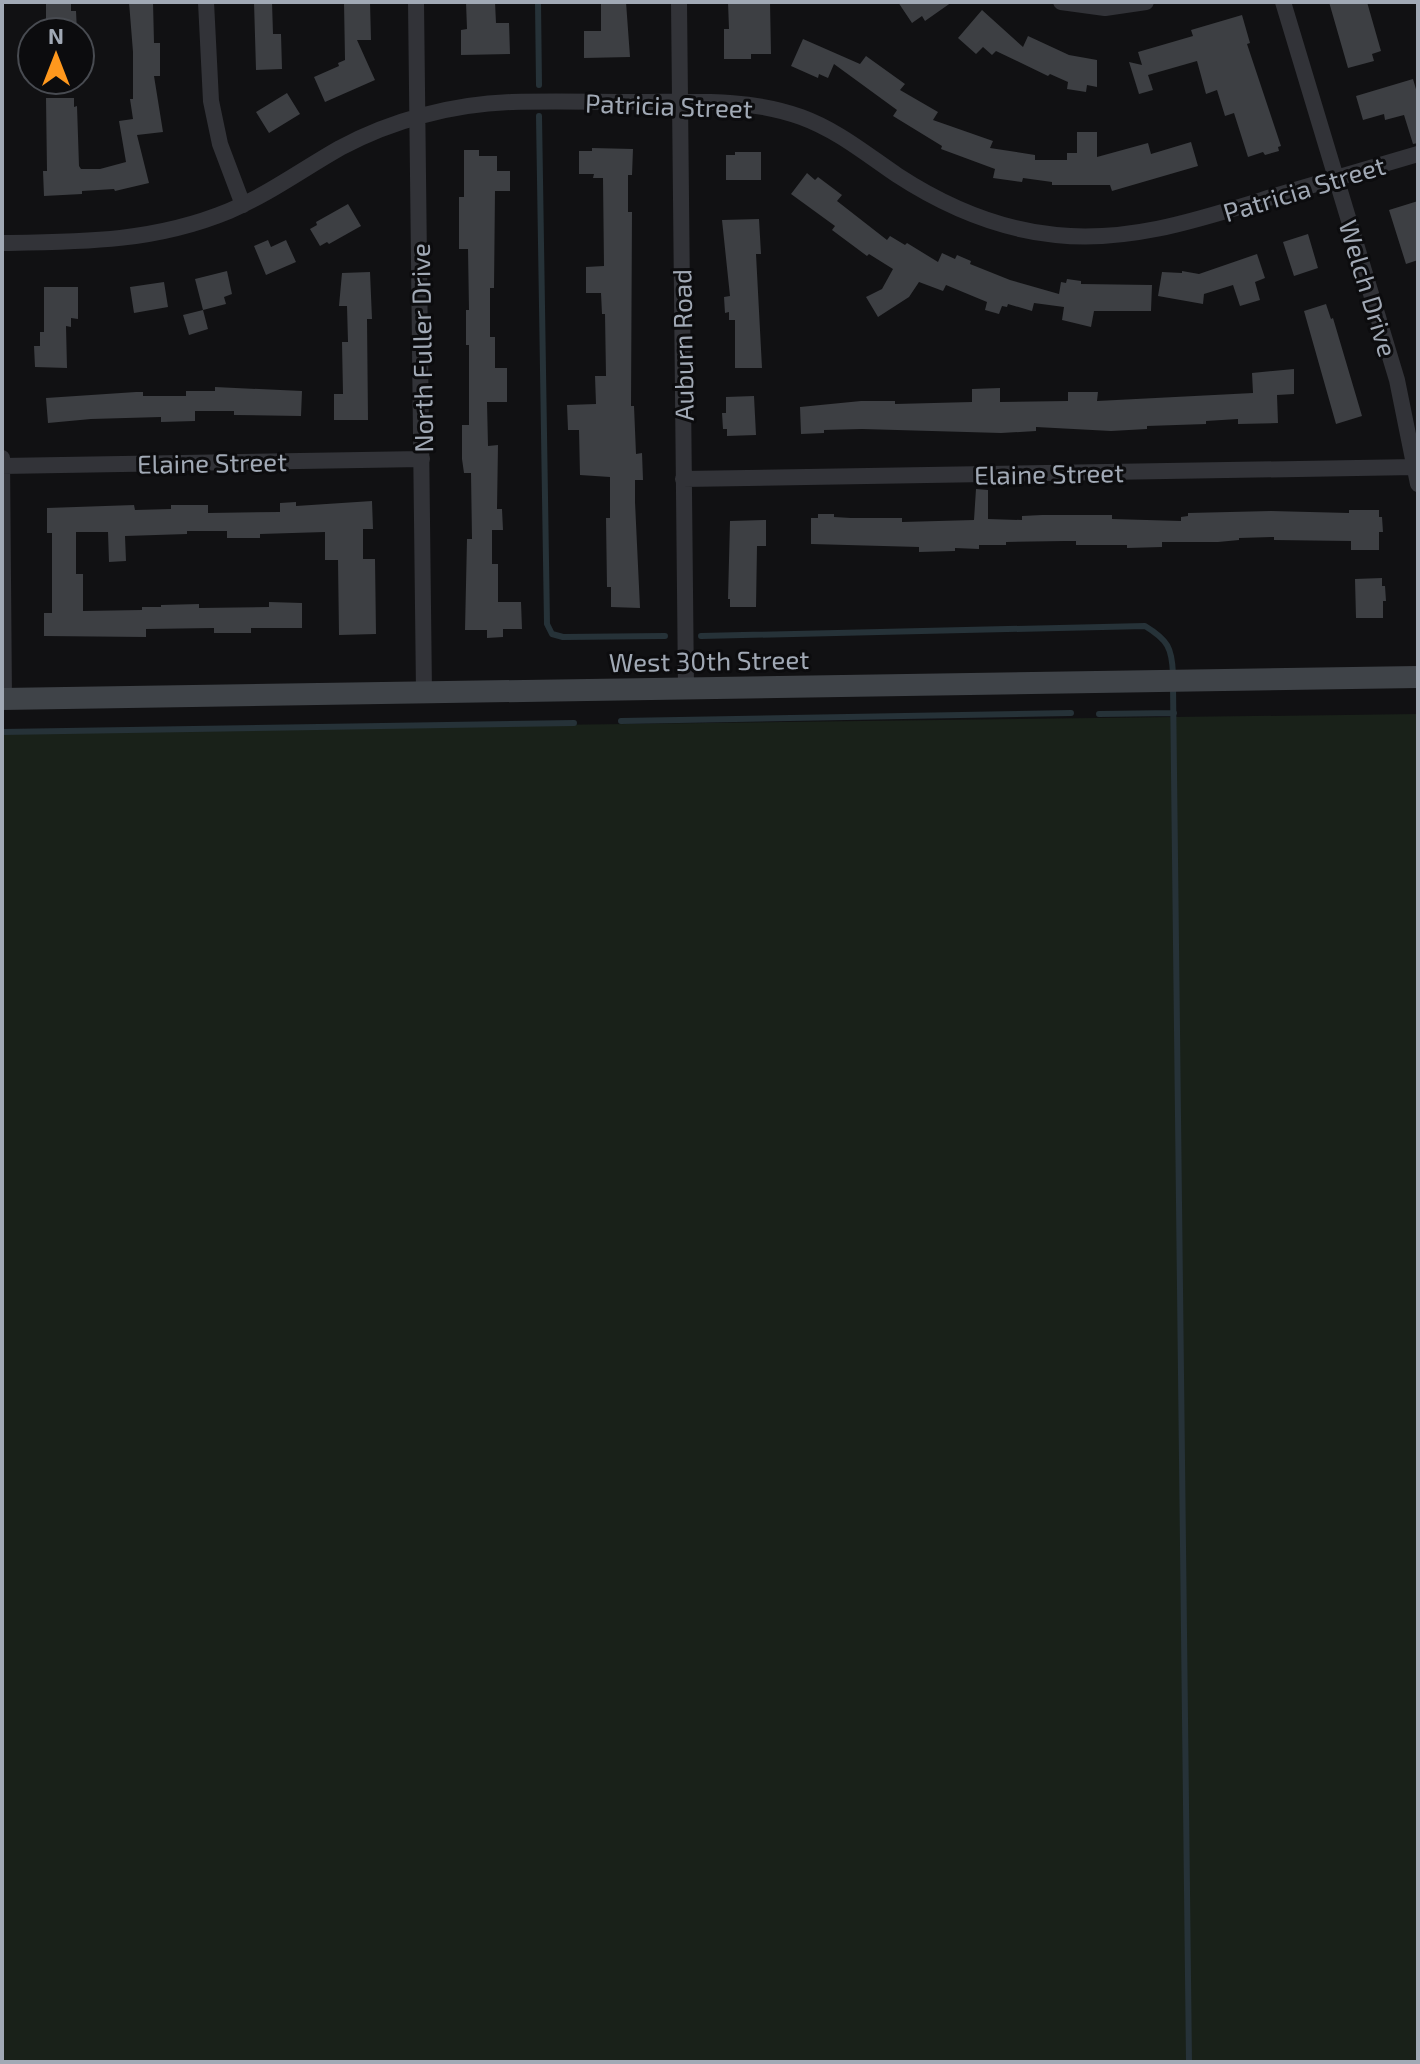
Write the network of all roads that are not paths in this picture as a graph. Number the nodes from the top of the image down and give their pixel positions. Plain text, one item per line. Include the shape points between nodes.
1 (206, 2) edge
2 (416, 2) edge
3 (679, 2) edge
4 (1061, 2) edge
5 (1146, 2) edge
6 (1283, 2) edge
7 (679, 102) junction
8 (418, 117) junction
9 (1418, 154) edge
10 (1335, 178) junction
11 (243, 205) junction
12 (2, 243) edge
13 (2, 458) edge
14 (422, 459) junction
15 (2, 466) edge
16 (1417, 476) edge
17 (683, 479) junction
18 (1418, 677) edge
19 (686, 688) junction
20 (424, 693) junction
21 (3, 699) edge

1 - 11 street via 211,101 220,144
2 - 8 street, North Fuller Drive
3 - 7 street, Auburn Road
4 - 5 street via 1105,8
6 - 10 street, Welch Drive
7 - 8 street, Patricia Street via 513,102
7 - 10 street, Patricia Street via 736,103 804,118 951,206 1000,225 1052,235 1147,232
7 - 17 street, Auburn Road
8 - 11 street, Patricia Street via 365,136
8 - 14 street, North Fuller Drive
9 - 10 street, Patricia Street
10 - 16 street, Welch Drive via 1397,380
11 - 12 street, Patricia Street via 193,224 122,240
13 - 15 street
14 - 15 street, Elaine Street
14 - 20 street, North Fuller Drive
15 - 21 street
16 - 17 street, Elaine Street
17 - 19 street, Auburn Road
18 - 19 street, West 30th Street
19 - 20 street, West 30th Street
20 - 21 street, West 30th Street

